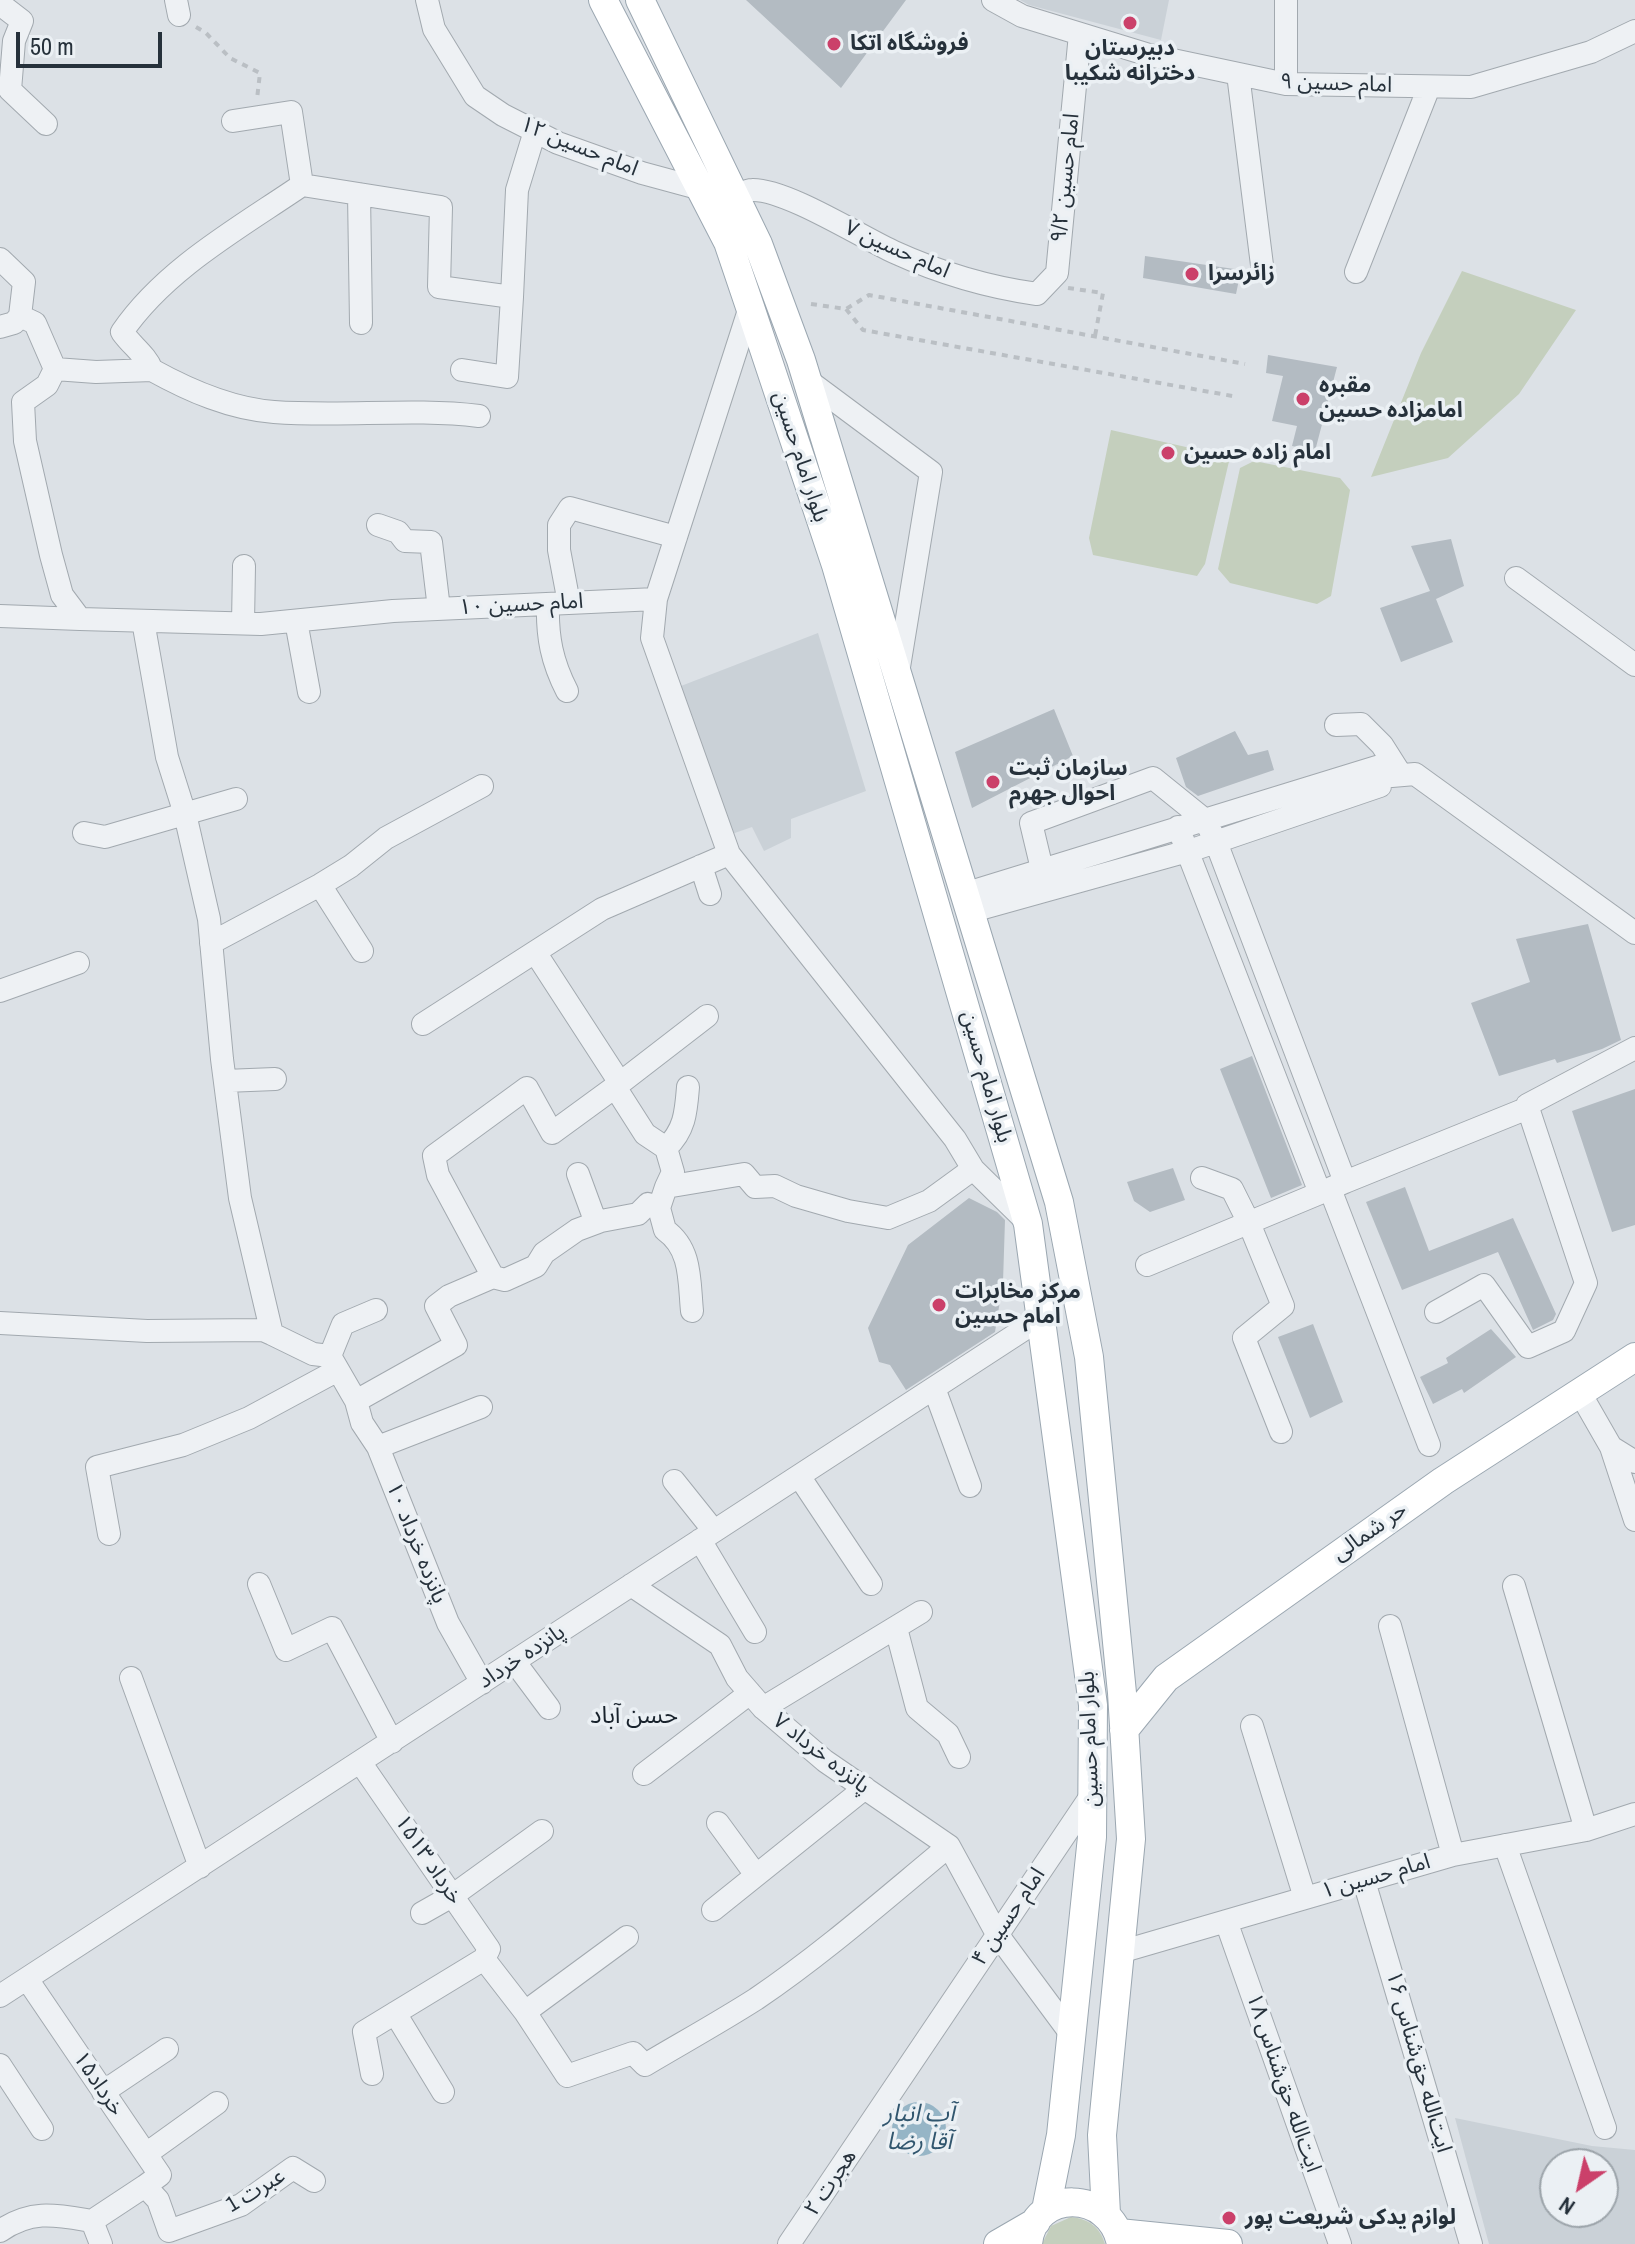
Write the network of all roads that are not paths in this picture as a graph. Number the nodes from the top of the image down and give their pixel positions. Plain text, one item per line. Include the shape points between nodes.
1 (428, 0) edge
2 (603, 0) edge
3 (640, 0) edge
4 (993, 0) edge
5 (1286, 0) edge
6 (0, 4) edge
7 (1635, 31) edge
8 (1080, 34) junction
9 (1238, 74) junction
10 (1286, 84) junction
11 (1429, 87) junction
12 (244, 119) road end
13 (46, 124) dead end
14 (535, 131) junction
15 (302, 185) junction
16 (701, 189) junction
17 (359, 194) junction
18 (735, 196) junction
19 (0, 259) edge
20 (1262, 265) dead end
21 (1356, 272) dead end
22 (1051, 279) joint
23 (512, 297) junction
24 (750, 307) junction
25 (20, 316) junction
26 (361, 323) dead end
27 (0, 327) edge
28 (55, 369) junction
29 (152, 370) junction
30 (462, 370) dead end
31 (806, 379) junction
32 (479, 416) dead end
33 (378, 525) dead end
34 (676, 537) junction
35 (244, 566) dead end
36 (1516, 578) dead end
37 (656, 599) junction
38 (558, 603) junction
39 (860, 603) junction
40 (439, 609) junction
41 (0, 616) edge
42 (80, 619) junction
43 (143, 621) junction
44 (296, 621) junction
45 (243, 623) junction
46 (1635, 665) edge
47 (897, 680) junction
48 (567, 691) dead end
49 (309, 692) dead end
50 (1336, 725) dead end
51 (1390, 776) junction
52 (482, 786) dead end
53 (236, 799) dead end
54 (185, 814) junction
55 (1205, 820) junction
56 (1178, 827) junction
57 (84, 833) dead end
58 (1216, 842) junction
59 (1188, 851) junction
60 (729, 854) junction
61 (701, 866) junction
62 (1045, 881) junction
63 (320, 885) junction
64 (710, 894) dead end
65 (966, 903) junction
66 (1635, 933) edge
67 (211, 943) junction
68 (362, 951) dead end
69 (535, 952) junction
70 (78, 963) dead end
71 (0, 991) edge
72 (707, 1016) dead end
73 (423, 1024) dead end
74 (1635, 1048) edge
75 (275, 1079) dead end
76 (225, 1081) junction
77 (618, 1085) junction
78 (688, 1087) dead end
79 (1528, 1108) junction
80 (666, 1148) junction
81 (973, 1169) junction
82 (578, 1174) dead end
83 (1202, 1178) dead end
84 (1332, 1188) junction
85 (662, 1197) junction
86 (596, 1223) junction
87 (1249, 1223) junction
88 (1028, 1224) junction
89 (1147, 1265) dead end
90 (493, 1277) junction
91 (376, 1310) dead end
92 (692, 1311) dead end
93 (1436, 1312) dead end
94 (1043, 1317) junction
95 (0, 1323) edge
96 (272, 1334) junction
97 (1635, 1357) edge
98 (334, 1363) junction
99 (934, 1388) junction
100 (1580, 1393) junction
101 (356, 1401) junction
102 (481, 1407) dead end
103 (1281, 1432) dead end
104 (1429, 1445) dead end
105 (378, 1447) junction
106 (1611, 1447) junction
107 (1635, 1462) edge
108 (799, 1476) junction
109 (674, 1481) dead end
110 (970, 1486) dead end
111 (1635, 1520) edge
112 (109, 1534) dead end
113 (707, 1536) junction
114 (259, 1584) dead end
115 (871, 1584) dead end
116 (631, 1585) junction
117 (1514, 1586) dead end
118 (921, 1612) dead end
119 (1390, 1626) dead end
120 (896, 1628) junction
121 (755, 1632) dead end
122 (514, 1661) junction
123 (131, 1678) dead end
124 (482, 1683) junction
125 (756, 1701) junction
126 (549, 1708) dead end
127 (1252, 1726) dead end
128 (1124, 1730) junction
129 (392, 1742) junction
130 (959, 1757) dead end
131 (360, 1762) junction
132 (644, 1774) dead end
133 (865, 1788) junction
134 (1093, 1793) junction
135 (1635, 1814) edge
136 (718, 1823) dead end
137 (1586, 1830) junction
138 (542, 1831) dead end
139 (1505, 1845) junction
140 (949, 1846) junction
141 (1453, 1855) junction
142 (200, 1867) junction
143 (756, 1875) junction
144 (1364, 1881) junction
145 (452, 1896) junction
146 (1305, 1898) junction
147 (713, 1910) dead end
148 (422, 1913) dead end
149 (1226, 1921) junction
150 (997, 1934) junction
151 (627, 1937) dead end
152 (1120, 1952) junction
153 (484, 1959) junction
154 (27, 1979) junction
155 (0, 1996) edge
156 (525, 2012) junction
157 (395, 2013) junction
158 (1071, 2034) junction
159 (927, 2043) joint
160 (167, 2049) dead end
161 (0, 2065) edge
162 (372, 2074) dead end
163 (103, 2092) junction
164 (443, 2092) dead end
165 (217, 2103) dead end
166 (1605, 2128) dead end
167 (42, 2129) dead end
168 (146, 2154) junction
169 (314, 2181) dead end
170 (145, 2186) junction
171 (92, 2221) junction
172 (1037, 2225) edge
173 (1115, 2230) edge
174 (0, 2231) edge
175 (101, 2244) edge
176 (789, 2244) edge
177 (998, 2244) edge
178 (1228, 2244) edge
179 (1340, 2244) edge
180 (1471, 2244) edge

1 - 14 street, امام حسین ۱۲ via 434,29 475,96
2 - 16 main road, بلوار امام حسین
3 - 18 main road, بلوار امام حسین
4 - 8 street, امام حسین ۹ via 1022,16
5 - 10 street
6 - 13 street via 22,21 14,41 10,90
7 - 11 street, امام حسین ۹ via 1591,52 1471,87
8 - 9 street, امام حسین ۹
8 - 22 street, امام حسین ۹/۲
9 - 10 street, امام حسین ۹
9 - 20 street
10 - 11 street, امام حسین ۹
11 - 21 street
12 - 15 street via 291,112
14 - 16 street, امام حسین ۱۲ via 642,173
14 - 23 street via 517,190
15 - 17 street
15 - 29 street via 175,275 135,314 122,332 148,358
16 - 24 main road, بلوار امام حسین via 728,242
17 - 23 street via 441,207 439,287
17 - 26 street
18 - 22 street, امام حسین ۷ via 751,190 784,198 894,252 990,288 1037,294
18 - 31 main road, بلوار امام حسین via 758,244
19 - 25 street via 24,282
23 - 30 street via 507,377
24 - 34 street
24 - 39 main road, بلوار امام حسین
25 - 27 street
25 - 28 street via 35,323
28 - 29 street
28 - 42 street via 47,385 23,402 25,441 62,595
29 - 32 street via 222,402 273,412
31 - 39 main road, بلوار امام حسین
31 - 47 street via 931,472
33 - 40 street via 398,532 405,541 431,542
34 - 37 street
34 - 38 street via 570,508 559,525
35 - 45 street
36 - 46 street
37 - 38 street, امام حسین ۱۰
37 - 60 street via 652,638
38 - 40 street, امام حسین ۱۰
38 - 48 street via 547,632 553,664
39 - 47 main road, بلوار امام حسین
39 - 88 main road, بلوار امام حسین
40 - 44 street, امام حسین ۱۰
41 - 42 street, امام حسین ۱۰
42 - 43 street, امام حسین ۱۰
43 - 45 street, امام حسین ۱۰
43 - 54 street via 167,757
44 - 45 street, امام حسین ۱۰
44 - 49 street
47 - 65 main road, بلوار امام حسین
50 - 51 street via 1361,724 1382,745
51 - 55 street via 1380,766
51 - 58 street via 1380,786
51 - 66 street via 1415,774
52 - 63 street via 386,838
53 - 54 street
54 - 57 street via 105,837
54 - 67 street
55 - 56 street
55 - 58 street
55 - 62 street via 1153,778 1031,823
56 - 59 street
56 - 62 street
58 - 59 street
58 - 84 street
59 - 62 street
59 - 84 street
60 - 61 street
60 - 81 street via 955,1139
61 - 64 street
61 - 69 street via 602,909
62 - 65 street
63 - 67 street
63 - 68 street
65 - 128 main road, بلوار امام حسین via 1059,1202 1078,1297 1089,1357
67 - 76 street
69 - 73 street
69 - 77 street
70 - 71 street
72 - 77 street
74 - 79 street
75 - 76 street
76 - 96 street via 240,1198
77 - 80 street via 645,1134
77 - 90 street via 552,1133 527,1088 434,1156 438,1175
78 - 80 street via 684,1123
79 - 84 street
79 - 93 street via 1586,1283 1564,1331 1528,1347 1484,1285
80 - 85 street via 673,1172
81 - 85 street via 929,1201 888,1218 848,1211 775,1186 755,1187 744,1174
81 - 88 street
82 - 86 street
83 - 87 street via 1232,1189
84 - 87 street
84 - 104 street
85 - 86 street via 638,1214
85 - 92 street via 665,1230 684,1251
86 - 90 street via 544,1253 536,1266 505,1280
87 - 89 street
87 - 103 street via 1283,1306 1244,1338
88 - 94 main road, بلوار امام حسین
90 - 101 street via 436,1306 456,1345
91 - 98 street via 343,1324
94 - 99 street, پانزده خرداد
94 - 134 main road, بلوار امام حسین via 1093,1705
95 - 96 street
96 - 98 street
97 - 100 main road, حر شمالی
98 - 101 street, پانزده خرداد ۱۰
98 - 112 street via 249,1418 183,1445 97,1467
99 - 108 street, پانزده خرداد
99 - 110 street
100 - 106 street
100 - 128 main road, حر شمالی via 1443,1481 1166,1678
101 - 105 street, پانزده خرداد ۱۰ via 362,1423
102 - 105 street
105 - 124 street, پانزده خرداد ۱۰ via 448,1623
106 - 107 street
106 - 111 street
108 - 113 street, پانزده خرداد
108 - 115 street
109 - 113 street
113 - 116 street, پانزده خرداد
113 - 121 street
114 - 129 street via 286,1650 332,1628
116 - 122 street, پانزده خرداد
116 - 125 street, پانزده خرداد ۷ via 720,1645
117 - 137 street
118 - 120 street
119 - 141 street
120 - 125 street
120 - 130 street via 917,1708 948,1734
122 - 124 street, پانزده خرداد
122 - 126 street
123 - 142 street
124 - 129 street, پانزده خرداد
125 - 132 street
125 - 133 street, پانزده خرداد ۷
127 - 146 street
128 - 152 main road, بلوار امام حسین via 1131,1839
129 - 131 street, پانزده خرداد
131 - 142 street, پانزده خرداد
131 - 145 street, ۱۵خرداد ۱۳
133 - 140 street, پانزده خرداد ۷
133 - 143 street
134 - 150 street, امام حسین ۴
134 - 158 main road, بلوار امام حسین
135 - 137 street, امام حسین ۱
136 - 143 street
137 - 139 street, امام حسین ۱
138 - 145 street
139 - 141 street, امام حسین ۱
139 - 166 street
140 - 150 street, پانزده خرداد ۷
140 - 156 street via 755,2000 645,2065 633,2053 567,2076
141 - 144 street, امام حسین ۱
142 - 154 street, پانزده خرداد
143 - 147 street
144 - 146 street, امام حسین ۱
144 - 180 street, ایت‌الله حق‌شناس ۱۶
145 - 148 street
145 - 153 street, ۱۵خرداد ۱۳ via 489,1949
146 - 149 street, امام حسین ۱
149 - 152 street, امام حسین ۱
149 - 179 street, ایت‌الله حق‌شناس ۱۸
150 - 158 street, پانزده خرداد ۷
150 - 159 street, امام حسین ۴
151 - 156 street
152 - 173 main road, بلوار امام حسین via 1102,2135
153 - 156 street
153 - 157 street
154 - 155 street, پانزده خرداد
154 - 163 street, ۱۵خرداد
157 - 162 street via 364,2032
157 - 164 street
158 - 172 main road, بلوار امام حسین via 1061,2135
159 - 176 street, هجرت ۲
160 - 163 street
161 - 167 street
163 - 168 street, ۱۵خرداد
165 - 168 street
168 - 170 street via 160,2175
169 - 170 street, عبرت 1 via 293,2168 241,2205 169,2231 158,2200
170 - 171 street
171 - 174 street via 48,2214 17,2219
171 - 175 street
172 - 173 main road via 1061,2203 1077,2201 1092,2205
172 - 177 main road
173 - 178 main road

